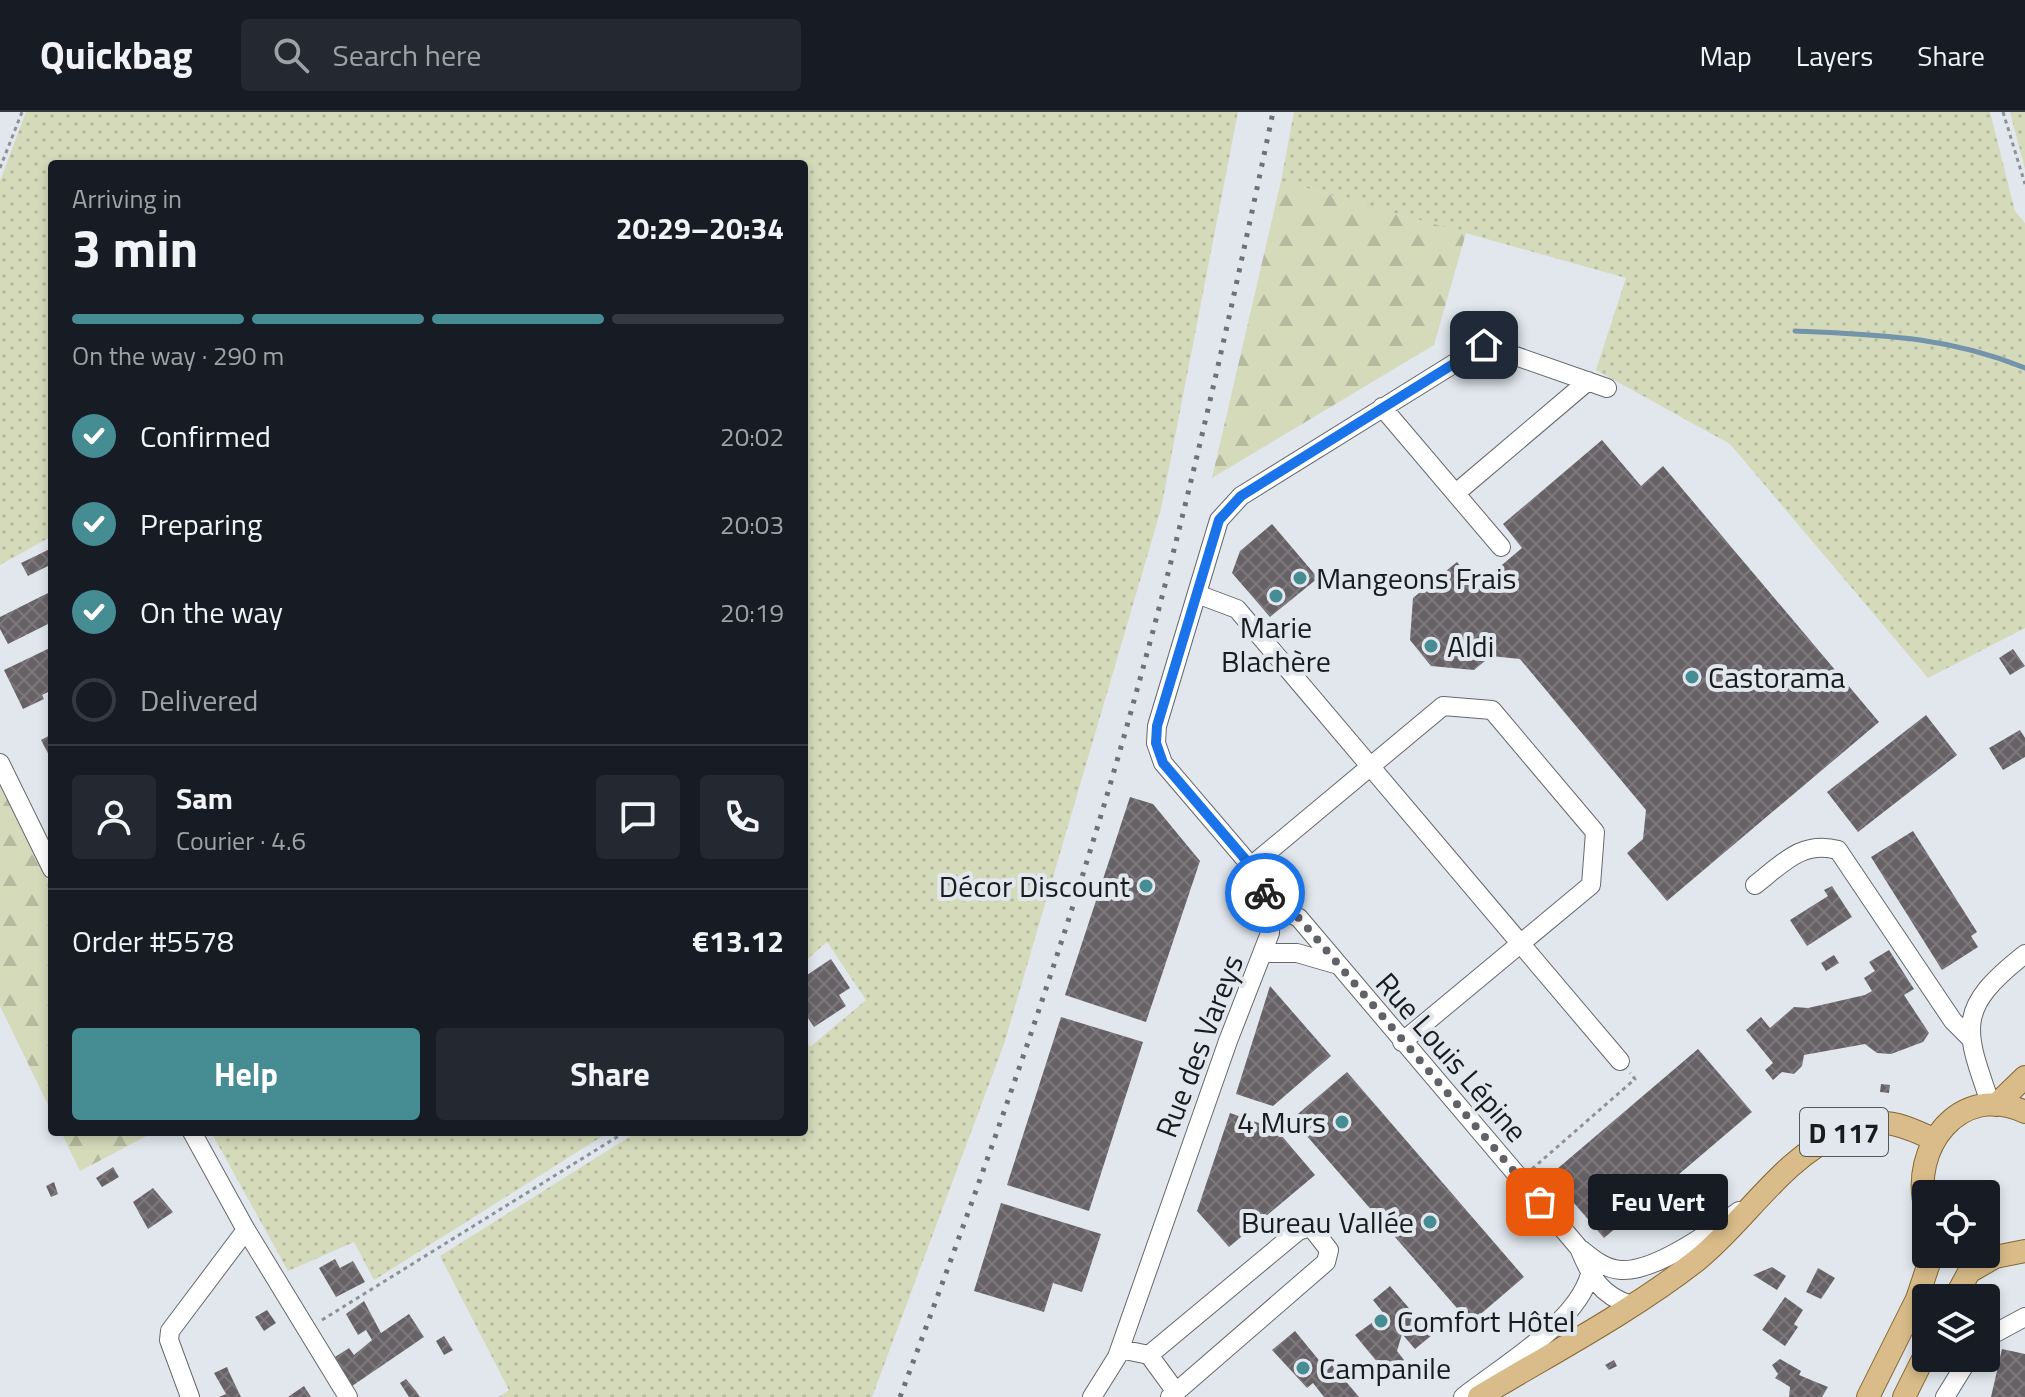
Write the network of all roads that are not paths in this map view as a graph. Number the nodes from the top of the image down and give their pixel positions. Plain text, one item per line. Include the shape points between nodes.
1 (1588, 381) junction
2 (1607, 388) dead end
3 (1382, 407) junction
4 (1456, 493) junction
5 (1501, 547) dead end
6 (1197, 594) junction
7 (0, 763) edge
8 (1370, 766) junction
9 (48, 861) edge
10 (1251, 866) junction
11 (1755, 885) dead end
12 (1270, 903) junction
13 (1521, 943) junction
14 (1264, 953) junction
15 (2025, 954) edge
16 (1335, 964) junction
17 (1970, 1038) junction
18 (1402, 1042) junction
19 (1620, 1061) road end
20 (2025, 1077) edge
21 (1994, 1105) junction
22 (2025, 1112) edge
23 (194, 1136) edge
24 (1933, 1139) junction
25 (1922, 1180) edge
26 (1769, 1188) junction
27 (246, 1230) junction
28 (1579, 1248) junction
29 (2025, 1251) edge
30 (2000, 1254) edge
31 (1927, 1268) edge
32 (1590, 1274) junction
33 (1631, 1305) junction
34 (2025, 1317) edge
35 (2000, 1330) edge
36 (1120, 1349) junction
37 (1149, 1355) junction
38 (1916, 1372) edge
39 (1960, 1372) edge
40 (1173, 1395) edge
41 (190, 1397) edge
42 (348, 1397) edge
43 (1092, 1397) edge
44 (1463, 1397) edge
45 (1479, 1397) edge
46 (1868, 1397) edge
47 (1904, 1397) edge
48 (1945, 1397) edge

1 - 2 street
1 - 3 street via 1484,345
1 - 4 street
3 - 4 street
3 - 6 street via 1228,506
4 - 5 street
6 - 8 street via 1237,609
6 - 10 street via 1156,743 1163,763
7 - 9 street
8 - 10 street
8 - 13 street
8 - 13 street via 1443,706 1492,710 1527,751 1595,832 1591,885
10 - 12 street
11 - 17 street via 1801,849 1822,845 1838,850 1953,1021
12 - 14 street, Rue des Vareys
12 - 16 street, Rue Louis Lépine via 1299,918
13 - 18 street
13 - 19 street
14 - 16 street via 1297,953
14 - 36 street, Rue des Vareys
15 - 17 street via 1982,994 1969,1020
16 - 18 street, Rue Louis Lépine
17 - 21 street
18 - 28 street, Rue Louis Lépine
20 - 21 main road
21 - 22 main road
21 - 24 main road via 1959,1115
23 - 27 street
24 - 25 main road
24 - 26 main road, D 117 via 1895,1122 1869,1123 1808,1152
26 - 28 street via 1700,1237 1641,1268 1601,1265
26 - 33 main road, D 117 via 1699,1258
27 - 41 street via 170,1331
27 - 42 street
28 - 32 street, Rue Louis Lépine
29 - 30 main road
31 - 46 main road
32 - 33 street via 1611,1299
32 - 44 street via 1586,1291 1570,1311
33 - 45 main road, D 117
34 - 35 street
36 - 37 street
36 - 43 street, Rue des Vareys
37 - 40 street
37 - 40 street via 1298,1231 1311,1227 1321,1236 1329,1250 1326,1262
38 - 47 main road
39 - 48 street

